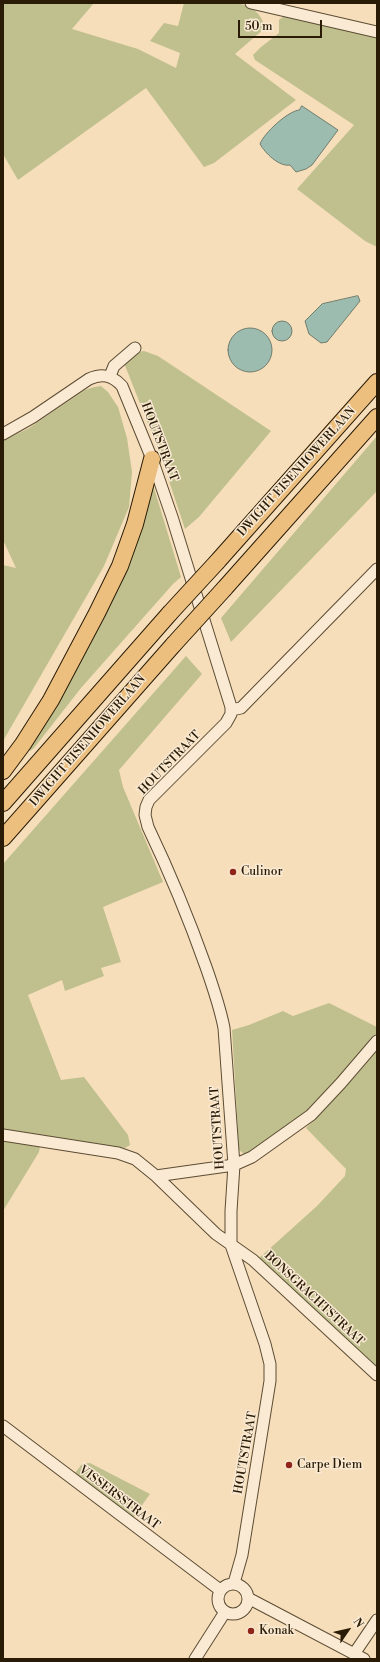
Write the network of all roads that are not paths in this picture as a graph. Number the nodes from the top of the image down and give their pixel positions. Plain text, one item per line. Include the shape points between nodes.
1 (251, 3) edge
2 (377, 32) edge
3 (135, 348) dead end
4 (110, 376) junction
5 (377, 382) edge
6 (377, 417) edge
7 (3, 434) edge
8 (152, 459) junction
9 (377, 569) edge
10 (231, 710) junction
11 (3, 771) edge
12 (3, 803) edge
13 (3, 838) edge
14 (377, 1040) edge
15 (3, 1134) edge
16 (234, 1165) junction
17 (156, 1176) junction
18 (231, 1245) junction
19 (377, 1375) edge
20 (3, 1426) edge
21 (234, 1583) junction
22 (220, 1590) junction
23 (248, 1598) junction
24 (224, 1612) junction
25 (377, 1620) edge
26 (354, 1654) junction
27 (195, 1659) edge
28 (364, 1659) edge

1 - 2 street
3 - 4 street via 114,366
4 - 7 street via 97,375 89,379
4 - 8 street, HOUTSTRAAT via 122,386
5 - 12 highway, DWIGHT EISENHOWERLAAN, bridge
6 - 13 highway, DWIGHT EISENHOWERLAAN, bridge
8 - 10 street, HOUTSTRAAT via 175,525
8 - 11 highway via 133,531 120,566 51,700
9 - 10 street via 241,708
10 - 16 street, HOUTSTRAAT via 226,722 149,800 145,815 197,941 221,1012
14 - 16 street via 341,1084 311,1115 252,1157
15 - 17 street, BONSGRACHTSTRAAT via 118,1153 135,1159
16 - 17 street
16 - 18 street, HOUTSTRAAT
17 - 18 street, BONSGRACHTSTRAAT via 216,1234
18 - 19 street, BONSGRACHTSTRAAT via 253,1260
18 - 21 street, HOUTSTRAAT via 270,1364 270,1381 242,1555
20 - 22 street, VISSERSSTRAAT
21 - 22 street via 225,1585
21 - 23 street via 244,1588
22 - 24 street via 218,1602
23 - 24 street via 247,1605 241,1612
23 - 26 street
24 - 27 street
25 - 26 street
26 - 28 street

